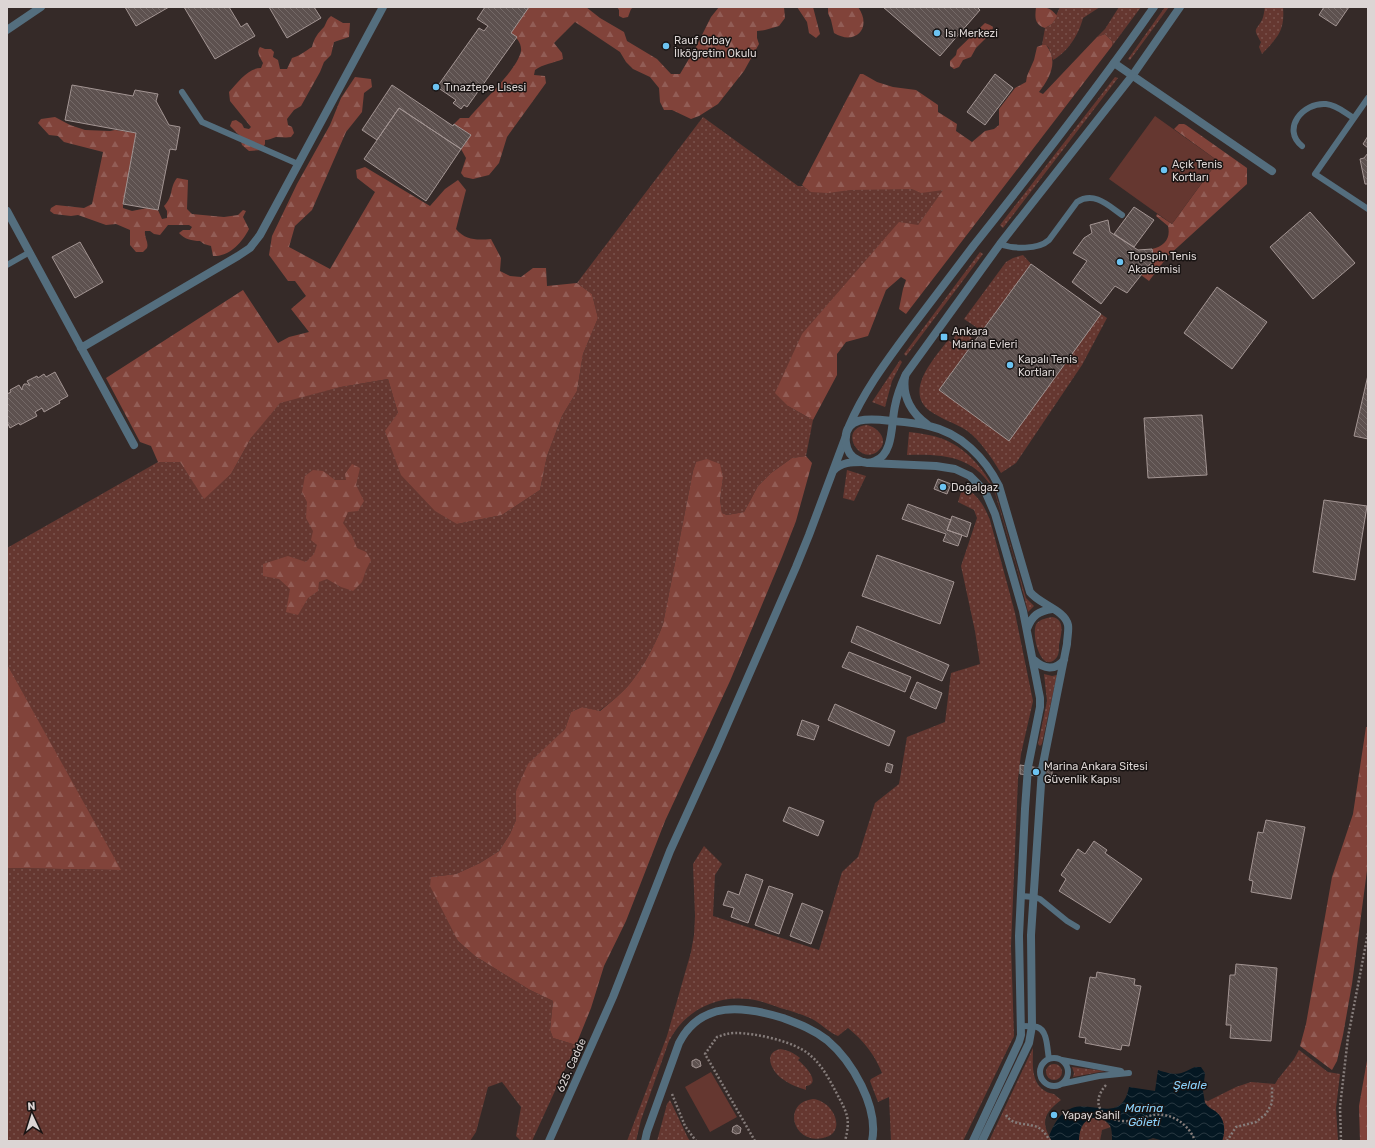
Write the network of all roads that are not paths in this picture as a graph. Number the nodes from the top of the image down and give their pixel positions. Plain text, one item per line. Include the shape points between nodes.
1 (41, 7) edge
2 (383, 7) edge
3 (1154, 7) edge
4 (1180, 7) edge
5 (7, 30) edge
6 (1114, 63) junction
7 (1132, 76) junction
8 (182, 92) dead end
9 (1368, 98) edge
10 (1354, 118) junction
11 (1302, 146) dead end
12 (298, 164) junction
13 (1272, 171) dead end
14 (1368, 209) edge
15 (7, 211) edge
16 (1122, 215) dead end
17 (1000, 244) junction
18 (30, 252) junction
19 (7, 265) edge
20 (81, 348) junction
21 (906, 374) junction
22 (892, 421) junction
23 (928, 426) junction
24 (846, 435) junction
25 (134, 445) dead end
26 (866, 463) junction
27 (831, 473) junction
28 (1052, 609) junction
29 (1027, 629) junction
30 (1034, 660) junction
31 (1064, 660) junction
32 (1021, 896) junction
33 (1034, 897) junction
34 (1077, 927) dead end
35 (1021, 1026) junction
36 (1032, 1026) junction
37 (1049, 1059) junction
38 (1062, 1060) junction
39 (1059, 1085) junction
40 (549, 1141) edge
41 (645, 1141) edge
42 (872, 1141) edge
43 (973, 1141) edge
44 (982, 1141) edge

1 - 5 street
2 - 12 street
3 - 6 street, 625. Cadde
4 - 7 street
6 - 7 street
6 - 24 street, 625. Cadde via 884,365 862,399
7 - 13 street
7 - 17 street
8 - 12 lane via 202,122
9 - 10 lane
10 - 11 lane via 1332,105 1319,104 1306,109 1296,119 1295,126 1295,138
10 - 14 lane via 1315,174
12 - 20 street via 260,235 250,248
15 - 18 street
16 - 17 lane via 1101,200 1089,198 1077,202 1045,244 1017,248
17 - 21 street
18 - 19 lane
18 - 20 street
20 - 25 street
21 - 22 street via 897,396
21 - 23 street via 905,389 909,404 916,416
22 - 23 street
22 - 24 street via 859,420 851,426
22 - 26 street via 887,451 879,460
23 - 28 street via 964,443 988,467 1002,494 1030,592
24 - 26 street via 849,452 854,458
24 - 27 street, 625. Cadde
26 - 27 street via 841,464
26 - 29 street via 950,468 966,473 979,484 995,514
27 - 40 street, 625. Cadde via 807,541 670,851 612,997
28 - 29 street via 1038,612
28 - 31 street via 1065,618 1068,625
29 - 30 street
30 - 31 street via 1049,668
30 - 32 street via 1040,707 1028,767
31 - 33 street via 1042,768
32 - 33 lane
32 - 35 street
33 - 34 lane via 1045,902 1058,915
33 - 36 street via 1031,935
35 - 36 lane
35 - 43 street via 1019,1042
36 - 37 lane via 1042,1030
36 - 44 street via 1029,1043
37 - 38 lane
37 - 39 lane via 1042,1066 1040,1075 1046,1083
38 - 39 lane via 1067,1067 1068,1075
38 - 39 lane via 1129,1073
41 - 42 street via 684,1034 699,1020 728,1009 765,1012 803,1025 838,1049 868,1101 873,1120

